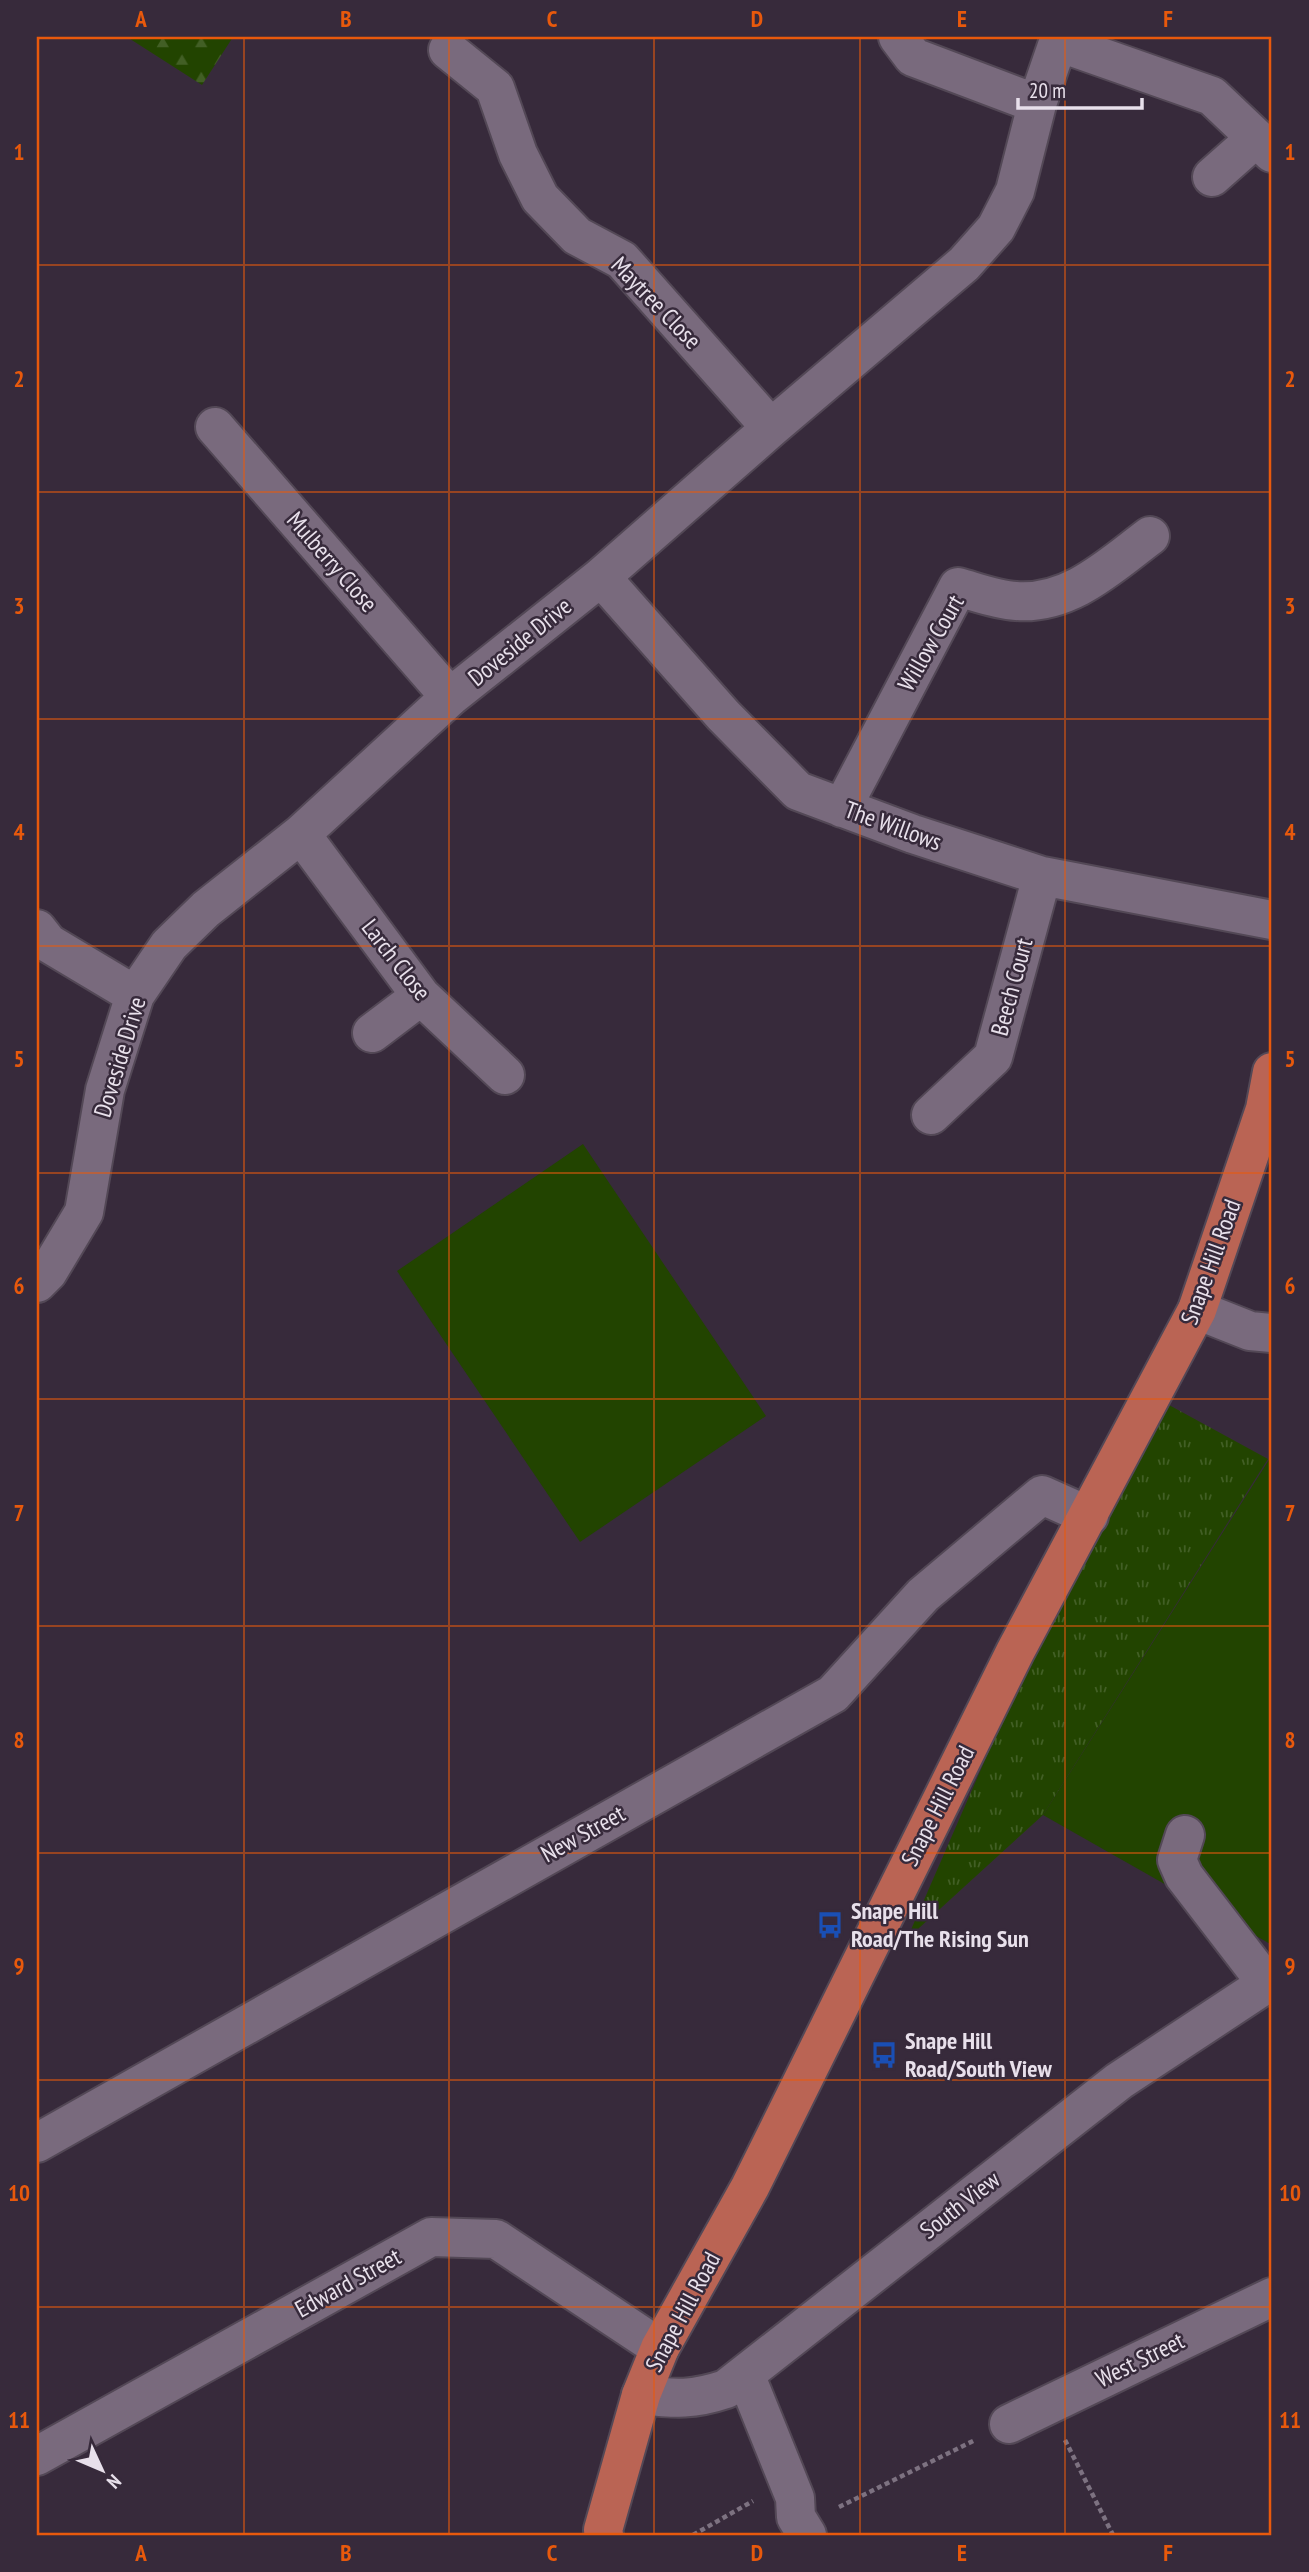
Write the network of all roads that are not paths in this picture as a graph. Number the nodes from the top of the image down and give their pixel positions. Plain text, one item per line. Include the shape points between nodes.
1 (898, 37) edge
2 (1059, 39) edge
3 (448, 50) dead end
4 (1037, 104) junction
5 (1264, 145) edge
6 (1212, 177) dead end
7 (215, 427) dead end
8 (771, 428) junction
9 (1150, 536) dead end
10 (601, 577) junction
11 (450, 697) junction
12 (842, 808) junction
13 (300, 834) junction
14 (1042, 876) junction
15 (1272, 920) edge
16 (37, 929) edge
17 (135, 995) junction
18 (421, 996) junction
19 (372, 1033) dead end
20 (1272, 1072) edge
21 (505, 1075) dead end
22 (931, 1115) dead end
23 (37, 1283) edge
24 (1197, 1310) junction
25 (1272, 1334) edge
26 (1089, 1516) junction
27 (1185, 1835) dead end
28 (1270, 1982) edge
29 (37, 2143) edge
30 (1272, 2297) edge
31 (660, 2347) junction
32 (745, 2374) junction
33 (641, 2395) junction
34 (1009, 2424) road end
35 (37, 2456) edge
36 (601, 2533) edge
37 (807, 2535) edge

1 - 4 street via 913,57
2 - 4 street, Doveside Drive
2 - 5 street via 1212,96
3 - 8 street, Maytree Close via 495,88 518,154 540,198 578,236 622,260
4 - 8 street, Doveside Drive via 1015,191 996,228 964,264
5 - 6 street
7 - 11 street, Mulberry Close
8 - 10 street, Doveside Drive
9 - 12 street, Willow Court via 1082,586 1048,599 1016,601 958,587
10 - 11 street, Doveside Drive
10 - 12 street, The Willows via 723,715 798,791
11 - 13 street, Doveside Drive
12 - 14 street, The Willows
13 - 17 street, Doveside Drive via 206,909 169,945
13 - 18 street, Larch Close
14 - 15 street, The Willows
14 - 22 street, Beech Court via 993,1057
16 - 17 street via 48,943
17 - 23 street, Doveside Drive via 105,1090 84,1212
18 - 19 street
18 - 21 street, Larch Close
20 - 24 main road, Snape Hill Road via 1265,1109
24 - 25 street via 1250,1331
24 - 26 main road, Snape Hill Road
26 - 29 street, New Street via 1042,1495 923,1595 833,1694
26 - 31 main road, Snape Hill Road via 1003,1676 750,2187
27 - 28 street via 1177,1860 1184,1876
28 - 32 street, South View via 1119,2081
30 - 34 street, West Street
31 - 33 main road, Snape Hill Road
31 - 35 street, Edward Street via 496,2239 431,2237
32 - 33 street, South View via 726,2389 708,2395 682,2400
32 - 37 street via 795,2498 796,2517
33 - 36 main road, Snape Hill Road

